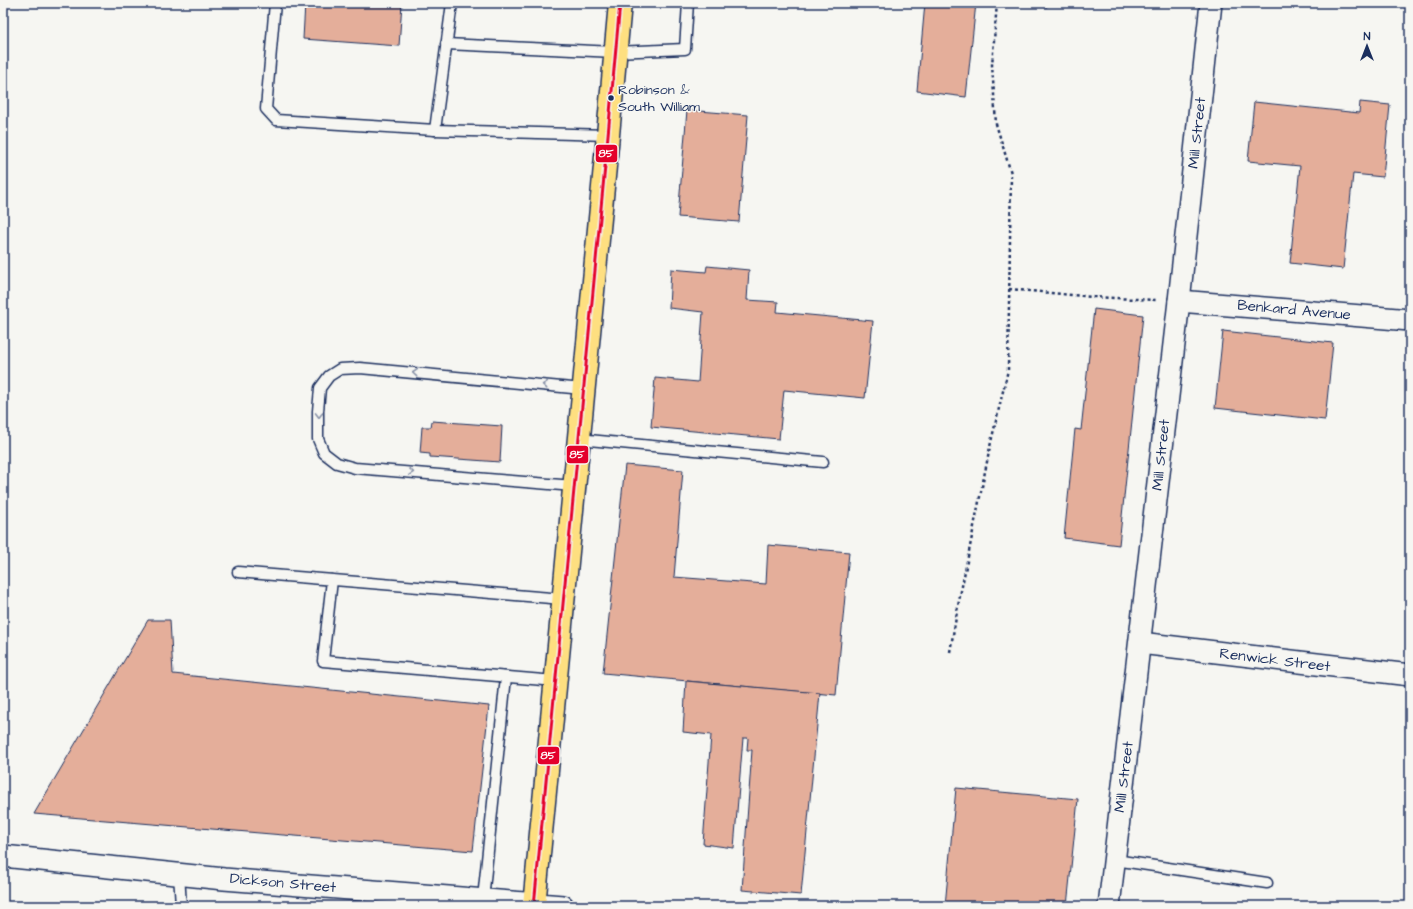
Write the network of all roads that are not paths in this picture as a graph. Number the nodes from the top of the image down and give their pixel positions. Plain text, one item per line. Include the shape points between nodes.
1 (275, 3) edge
2 (452, 3) edge
3 (620, 3) edge
4 (688, 3) edge
5 (1211, 3) edge
6 (446, 44) junction
7 (615, 52) junction
8 (436, 130) junction
9 (608, 135) junction
10 (1179, 300) junction
11 (1410, 320) edge
12 (583, 389) junction
13 (578, 439) junction
14 (823, 462) dead end
15 (574, 486) junction
16 (238, 572) dead end
17 (332, 580) junction
18 (563, 599) junction
19 (1140, 643) junction
20 (1410, 675) edge
21 (506, 677) junction
22 (556, 681) junction
23 (3, 856) edge
24 (1115, 860) junction
25 (179, 874) junction
26 (1267, 883) dead end
27 (483, 899) junction
28 (534, 905) edge
29 (181, 906) edge
30 (563, 906) edge
31 (1109, 906) edge

1 - 8 lane via 266,109 276,120
2 - 6 lane
3 - 7 highway
4 - 7 lane via 685,49
5 - 10 street, Mill Street
6 - 7 lane
6 - 8 lane
7 - 9 highway
8 - 9 lane
9 - 12 highway
10 - 11 street, Benkard Avenue
10 - 19 street, Mill Street
12 - 13 highway
12 -> 15 lane via 360,368 340,369 329,376 320,388 318,438 324,453 337,463 355,468
13 - 14 lane
13 - 15 highway
15 - 18 highway
16 - 17 lane
17 - 18 lane
17 - 21 lane via 324,661
18 - 22 highway
19 - 20 street, Renwick Street
19 - 24 street, Mill Street
21 - 22 lane
21 - 27 lane
22 - 28 highway
23 - 25 street, Dickson Street
24 - 26 lane
24 - 31 street, Mill Street
25 - 27 street, Dickson Street
25 - 29 lane
27 - 28 street, Dickson Street
28 - 30 street, Dickson Street

